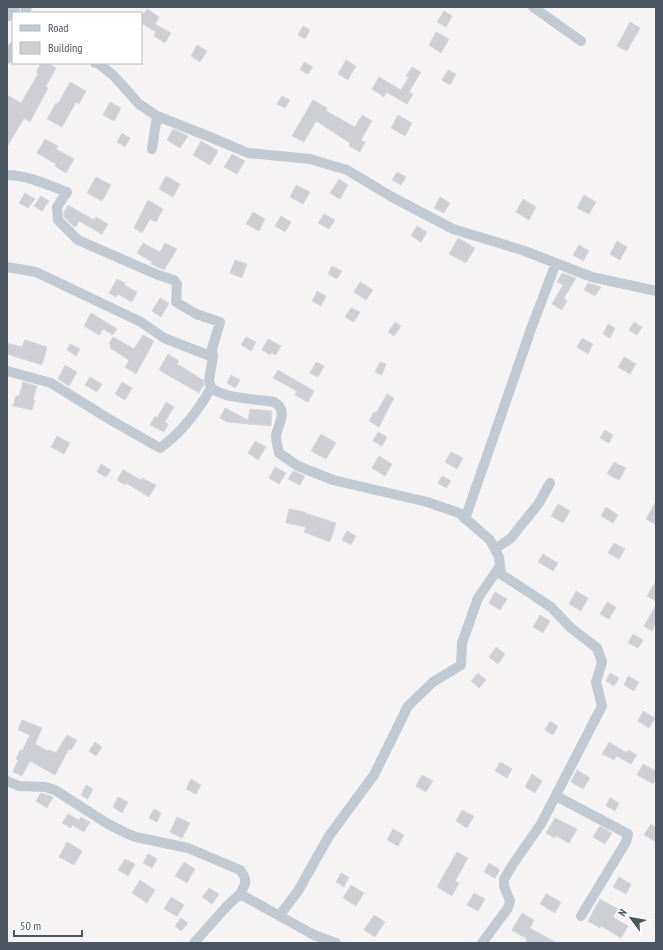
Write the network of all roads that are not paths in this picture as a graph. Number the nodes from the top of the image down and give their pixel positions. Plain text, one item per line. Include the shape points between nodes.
1 (13, 7) edge
2 (533, 7) edge
3 (7, 14) edge
4 (581, 41) dead end
5 (12, 49) edge
6 (7, 59) edge
7 (99, 64) edge
8 (157, 116) junction
9 (152, 149) dead end
10 (7, 175) edge
11 (556, 263) junction
12 (7, 267) edge
13 (656, 291) edge
14 (213, 357) junction
15 (7, 370) edge
16 (211, 388) junction
17 (550, 483) dead end
18 (465, 519) junction
19 (495, 549) junction
20 (500, 566) junction
21 (7, 781) edge
22 (556, 796) junction
23 (240, 894) junction
24 (279, 916) junction
25 (581, 916) dead end
26 (194, 943) edge
27 (336, 943) edge
28 (482, 943) edge

1 - 3 street
2 - 4 street
5 - 6 street
7 - 8 street via 114,76 139,104
8 - 9 street
8 - 11 street via 248,153 310,160 347,170 453,229
10 - 14 street via 17,175 67,192 56,207 58,220 78,240 174,280 177,284 176,302 196,314 220,322 212,349
11 - 13 street via 592,277
11 - 18 street
12 - 14 street via 36,272 141,322 164,338
14 - 16 street via 209,380
15 - 16 street via 51,383 109,420 160,448 169,442 201,406
16 - 18 street via 239,397 279,404 282,412 276,438 279,452 298,466 333,480 427,502 459,513
17 - 19 street via 512,538
18 - 19 street via 490,540
19 - 20 street
20 - 22 street via 501,574 551,607 571,628 597,648 602,662 596,682 602,706
20 - 24 street via 478,598 462,643 460,665 433,682 408,706 374,775 329,836 298,891
21 - 23 street via 19,786 45,786 126,833 188,848 240,870 246,884
22 - 25 street via 628,834 626,842
22 - 28 street via 541,824 504,879 510,901 508,908
23 - 24 street
23 - 26 street
24 - 27 street via 314,935

